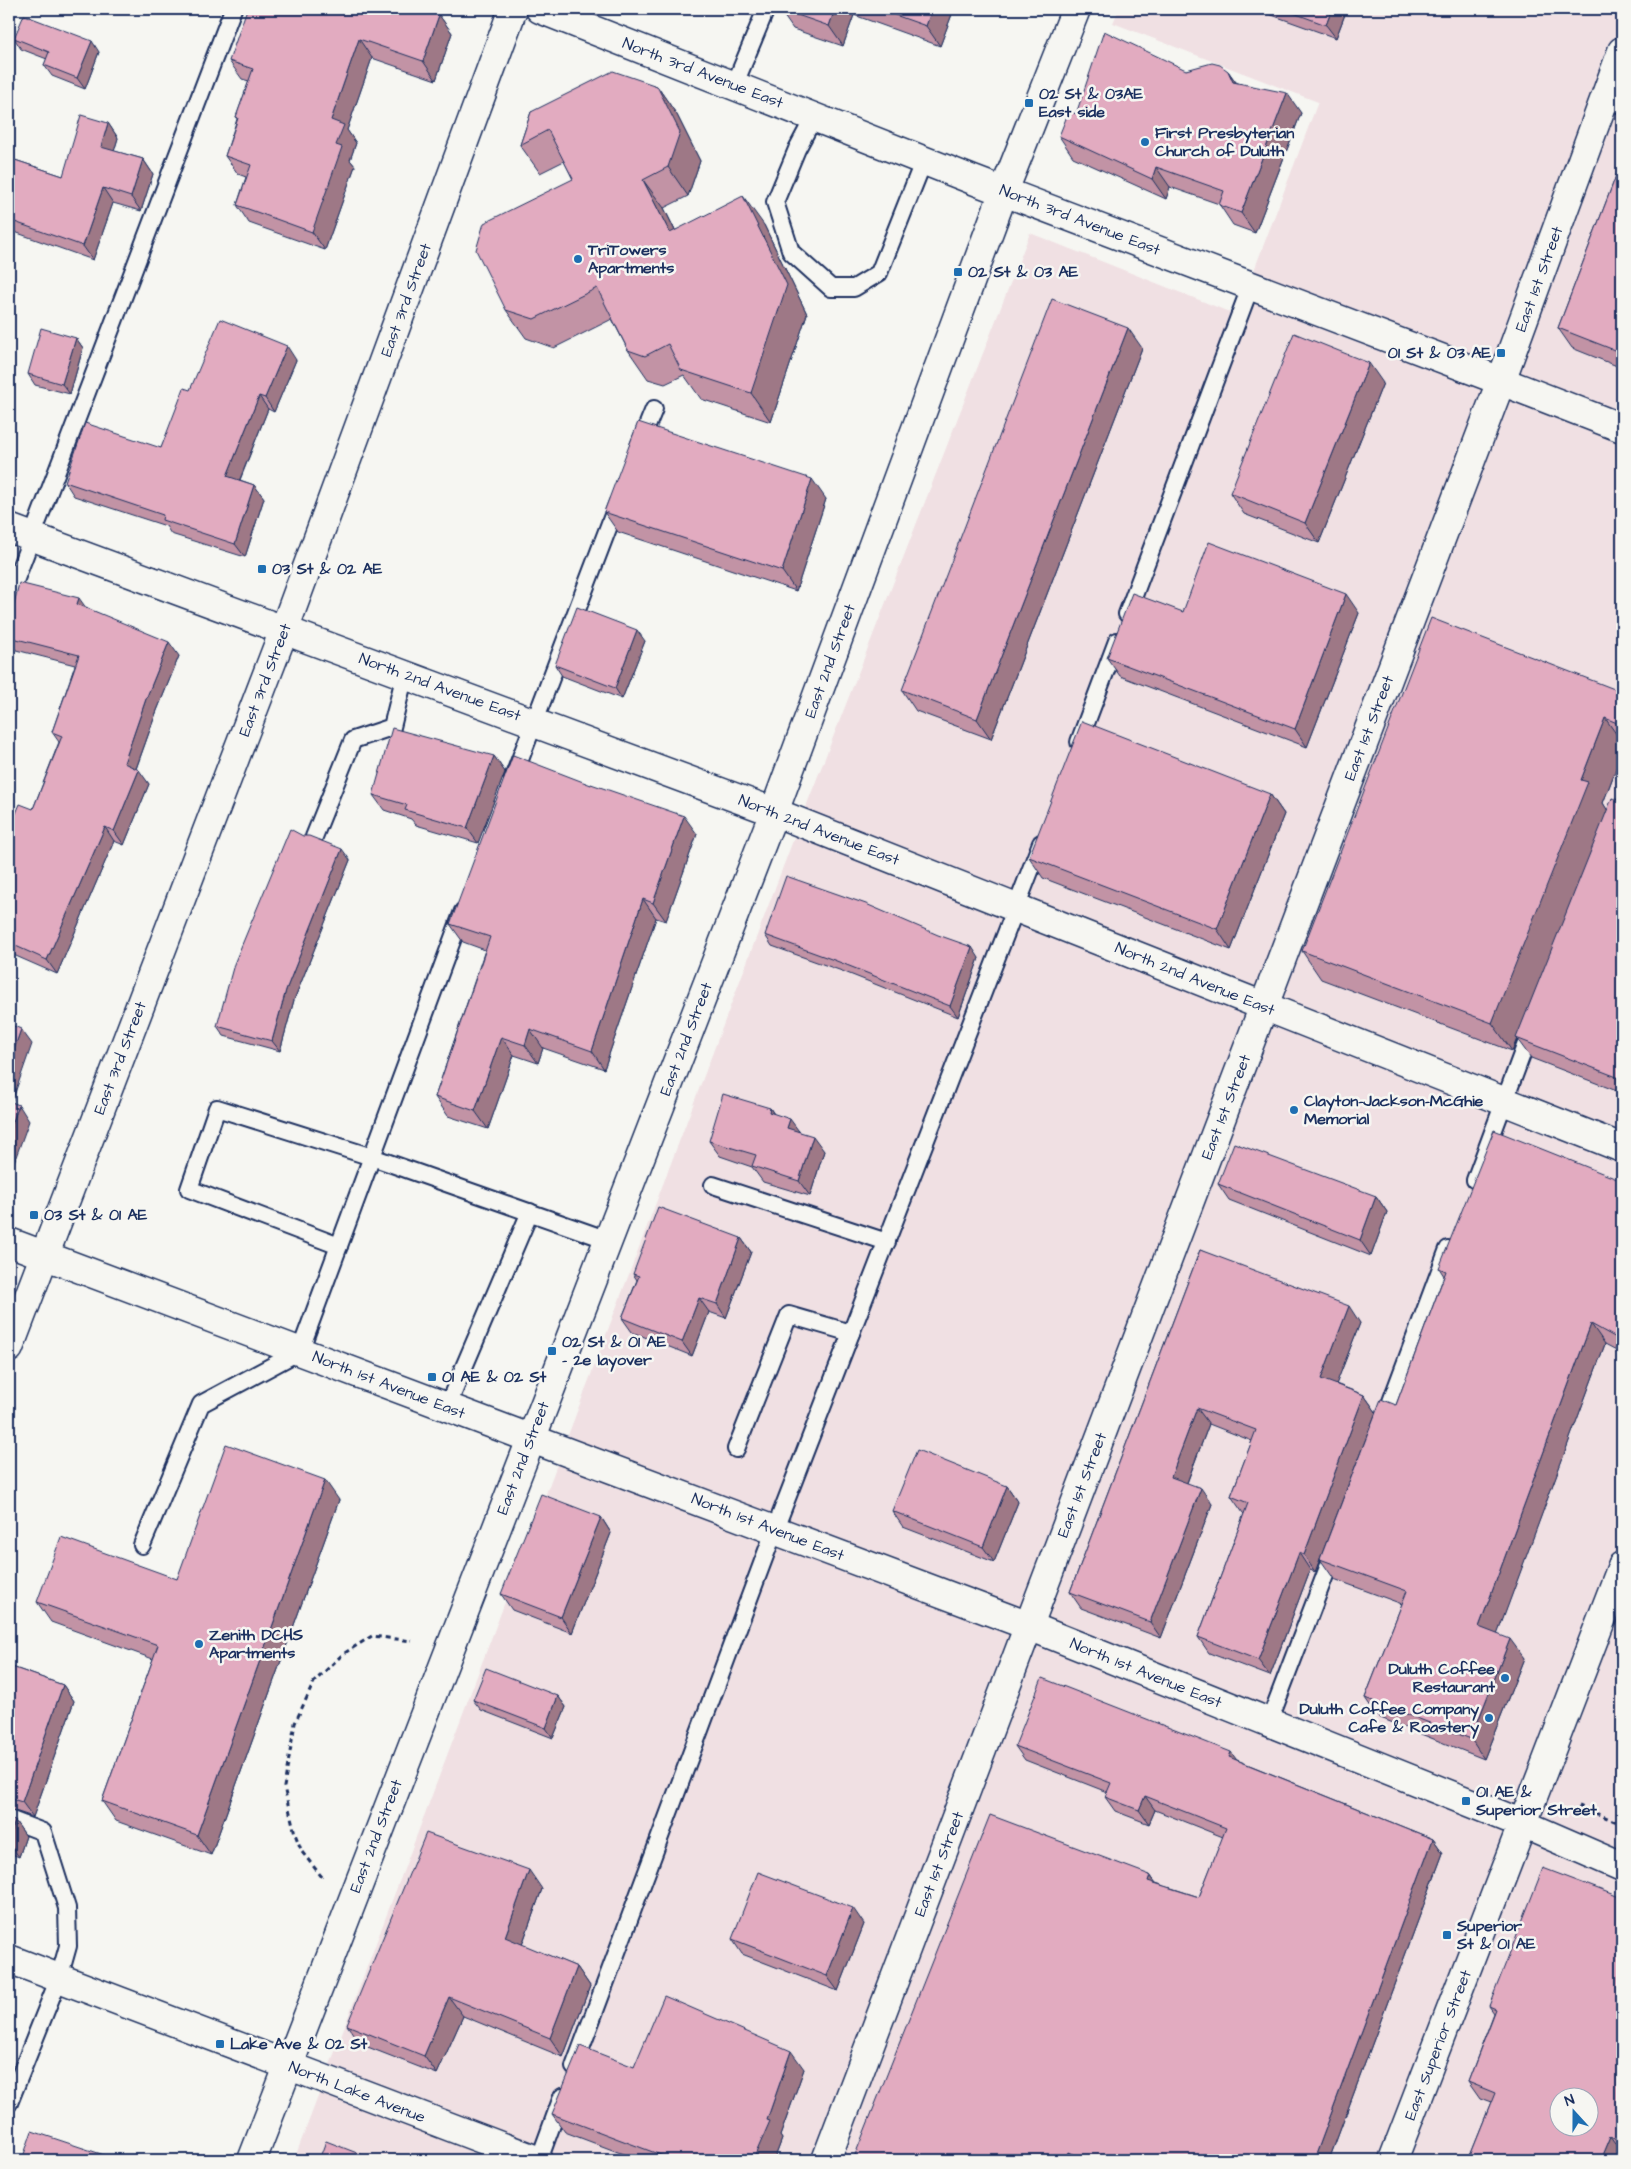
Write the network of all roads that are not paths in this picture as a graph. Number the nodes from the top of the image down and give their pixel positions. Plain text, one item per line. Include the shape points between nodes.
1 (233, 9) edge
2 (513, 9) edge
3 (540, 9) edge
4 (766, 9) edge
5 (1076, 9) edge
6 (1621, 58) edge
7 (734, 86) junction
8 (1613, 102) edge
9 (814, 117) junction
10 (924, 160) junction
11 (1004, 191) junction
12 (1251, 285) junction
13 (1501, 381) junction
14 (654, 409) dead end
15 (1622, 428) edge
16 (633, 464) edge
17 (622, 492) edge
18 (20, 533) edge
19 (9, 597) edge
20 (284, 630) junction
21 (405, 674) junction
22 (534, 722) junction
23 (1075, 752) edge
24 (506, 796) edge
25 (774, 812) junction
26 (1047, 827) edge
27 (314, 837) edge
28 (468, 898) edge
29 (1016, 909) junction
30 (1264, 1006) junction
31 (1536, 1018) edge
32 (1504, 1102) junction
33 (1622, 1148) edge
34 (372, 1157) junction
35 (713, 1185) dead end
36 (1471, 1190) edge
37 (530, 1212) junction
38 (1453, 1237) edge
39 (608, 1240) junction
40 (9, 1242) edge
41 (887, 1242) junction
42 (339, 1246) junction
43 (45, 1255) junction
44 (852, 1333) junction
45 (9, 1348) edge
46 (300, 1351) junction
47 (447, 1407) junction
48 (1379, 1433) edge
49 (530, 1439) junction
50 (736, 1449) dead end
51 (774, 1529) junction
52 (1340, 1536) edge
53 (142, 1544) dead end
54 (1622, 1566) edge
55 (1029, 1626) junction
56 (1269, 1722) junction
57 (9, 1819) edge
58 (1523, 1824) junction
59 (1622, 1866) edge
60 (9, 1960) edge
61 (59, 1978) junction
62 (287, 2066) junction
63 (9, 2103) edge
64 (252, 2160) edge
65 (538, 2160) edge
66 (826, 2160) edge
67 (1394, 2160) edge

1 - 18 lane
2 - 20 street, East 3rd Street
3 - 7 street, North 3rd Avenue East
4 - 7 lane
5 - 11 street, East 2nd Street
6 - 8 street, East 1st Street
7 - 9 street, North 3rd Avenue East
8 - 13 street, East 1st Street
9 - 10 street, North 3rd Avenue East
9 - 10 lane via 775,202 791,252 831,288 854,288 879,273
10 - 11 street, North 3rd Avenue East
11 - 12 street, North 3rd Avenue East
11 - 25 street, East 2nd Street
12 - 13 street, North 3rd Avenue East
12 - 23 lane
13 - 15 street, North 3rd Avenue East
13 - 30 street, East 1st Street
14 - 16 lane
17 - 22 lane
18 - 19 lane
18 - 20 street, North 2nd Avenue East
20 - 21 street, North 2nd Avenue East
20 - 43 street, East 3rd Street
21 - 22 street, North 2nd Avenue East
21 - 27 lane via 392,727 353,740
22 - 24 lane
22 - 25 street, North 2nd Avenue East
25 - 29 street, North 2nd Avenue East
25 - 39 street, East 2nd Street
26 - 29 lane
28 - 34 lane
29 - 30 street, North 2nd Avenue East
29 - 41 lane
30 - 32 street, North 2nd Avenue East
30 - 55 street, East 1st Street
31 - 32 lane
32 - 33 street, North 2nd Avenue East
32 - 36 lane
34 - 37 lane
34 - 42 lane
34 - 42 lane via 217,1108 189,1189
35 - 41 lane
37 - 39 lane
37 - 47 lane
38 - 48 lane
39 - 49 street, East 2nd Street
40 - 43 street, North 1st Avenue East
41 - 44 lane
42 - 46 lane
43 - 45 street, East 3rd Street
43 - 46 street, North 1st Avenue East
44 - 50 lane via 789,1315
44 - 51 lane
46 - 47 street, North 1st Avenue East
46 - 53 lane via 201,1404
47 - 49 street, North 1st Avenue East
49 - 51 street, North 1st Avenue East
49 - 62 street, East 2nd Street
51 - 55 street, North 1st Avenue East
51 - 65 lane
52 - 56 lane
54 - 58 street, East Superior Street
55 - 56 street, North 1st Avenue East
55 - 66 street, East 1st Street
56 - 58 street, North 1st Avenue East
57 - 61 lane via 43,1832 67,1908 68,1946
58 - 59 street, North 1st Avenue East
58 - 67 street, East Superior Street
60 - 61 street, North Lake Avenue
61 - 62 street, North Lake Avenue
61 - 63 lane
62 - 64 street, East 2nd Street
62 - 65 street, North Lake Avenue

